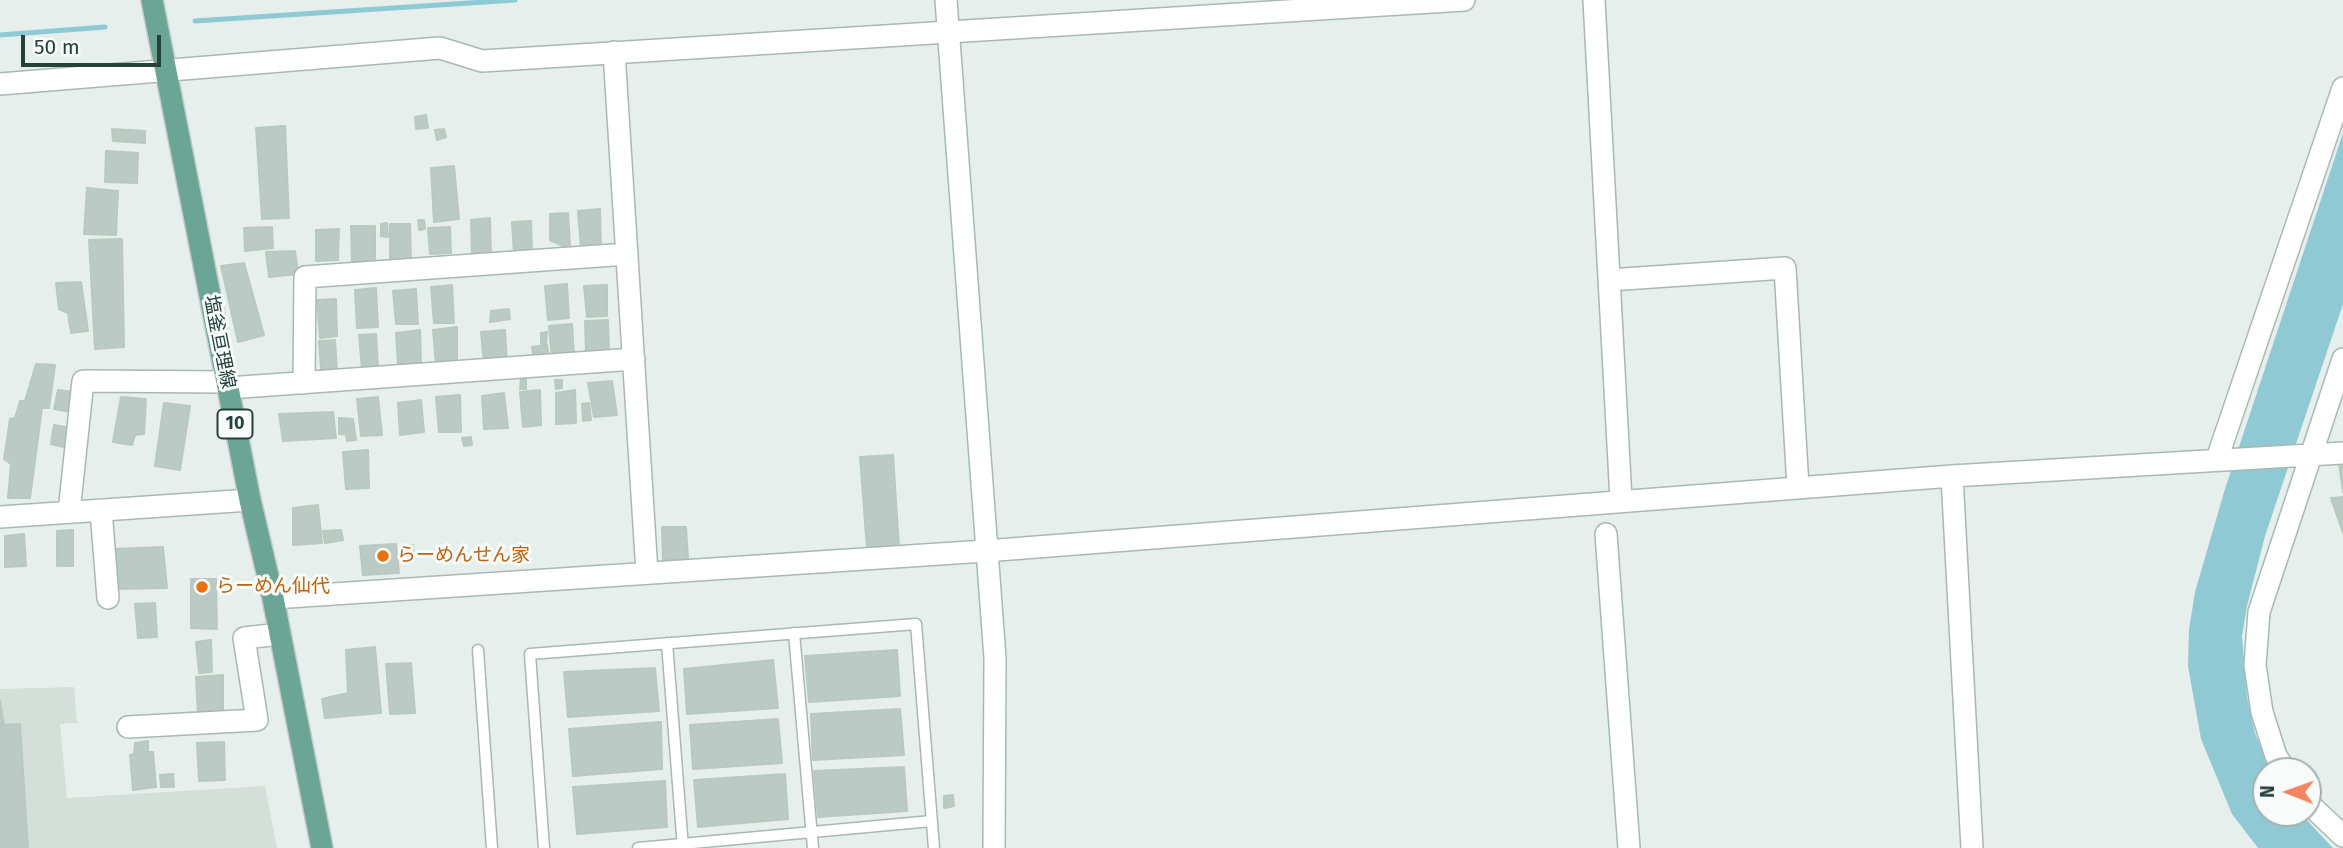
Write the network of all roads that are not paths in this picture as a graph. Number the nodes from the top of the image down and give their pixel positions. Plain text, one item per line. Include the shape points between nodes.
1 (152, 0) edge
2 (946, 0) edge
3 (1464, 0) edge
4 (1594, 0) edge
5 (947, 33) junction
6 (614, 52) junction
7 (166, 71) junction
8 (0, 84) edge
9 (2343, 88) edge
10 (627, 254) junction
11 (1609, 280) junction
12 (634, 359) junction
13 (2343, 359) edge
14 (304, 383) junction
15 (227, 385) junction
16 (2306, 453) junction
17 (2343, 453) edge
18 (2221, 459) junction
19 (1952, 476) junction
20 (1798, 487) junction
21 (250, 500) junction
22 (1621, 500) junction
23 (101, 510) junction
24 (69, 512) junction
25 (0, 517) edge
26 (1606, 534) dead end
27 (985, 551) junction
28 (647, 573) junction
29 (108, 598) dead end
30 (273, 598) junction
31 (794, 633) junction
32 (280, 635) junction
33 (667, 643) junction
34 (478, 650) dead end
35 (128, 727) dead end
36 (2277, 757) edge
37 (2322, 816) edge
38 (932, 821) junction
39 (811, 831) junction
40 (2343, 836) edge
41 (683, 846) edge
42 (322, 848) edge
43 (492, 848) edge
44 (544, 848) edge
45 (638, 848) edge
46 (813, 848) edge
47 (934, 848) edge
48 (994, 848) edge
49 (1629, 848) edge
50 (1972, 848) edge

1 - 7 main road, 塩釜亘理線 / 10
2 - 5 street
3 - 5 street
4 - 11 street
5 - 6 street
5 - 27 street
6 - 7 street via 482,61 440,48
6 - 10 street
7 - 8 street
7 - 15 main road, 塩釜亘理線 / 10
9 - 18 street
10 - 12 street
10 - 14 street via 305,276
11 - 20 street via 1785,268
11 - 22 street
12 - 14 street
12 - 28 street
13 - 16 street
14 - 15 street
15 - 21 main road, 塩釜亘理線 / 10
15 - 24 street via 83,381
16 - 17 street
16 - 18 street
16 - 36 street via 2259,612 2255,665 2262,712
18 - 19 street
19 - 20 street
19 - 50 street
20 - 22 street
21 - 23 street
21 - 30 main road, 塩釜亘理線 / 10
22 - 27 street
23 - 24 street
23 - 29 street
24 - 25 street
26 - 49 street
27 - 28 street
27 - 48 street via 995,658
28 - 30 street
30 - 32 main road, 塩釜亘理線 / 10
31 - 33 lane
31 - 38 lane via 916,624
31 - 39 lane
32 - 35 street via 244,638 257,720
32 - 42 main road, 塩釜亘理線 / 10
33 - 41 lane
33 - 44 lane via 530,654
34 - 43 lane
37 - 40 street
38 - 39 lane
38 - 47 lane
39 - 41 lane
39 - 46 lane
41 - 45 lane

